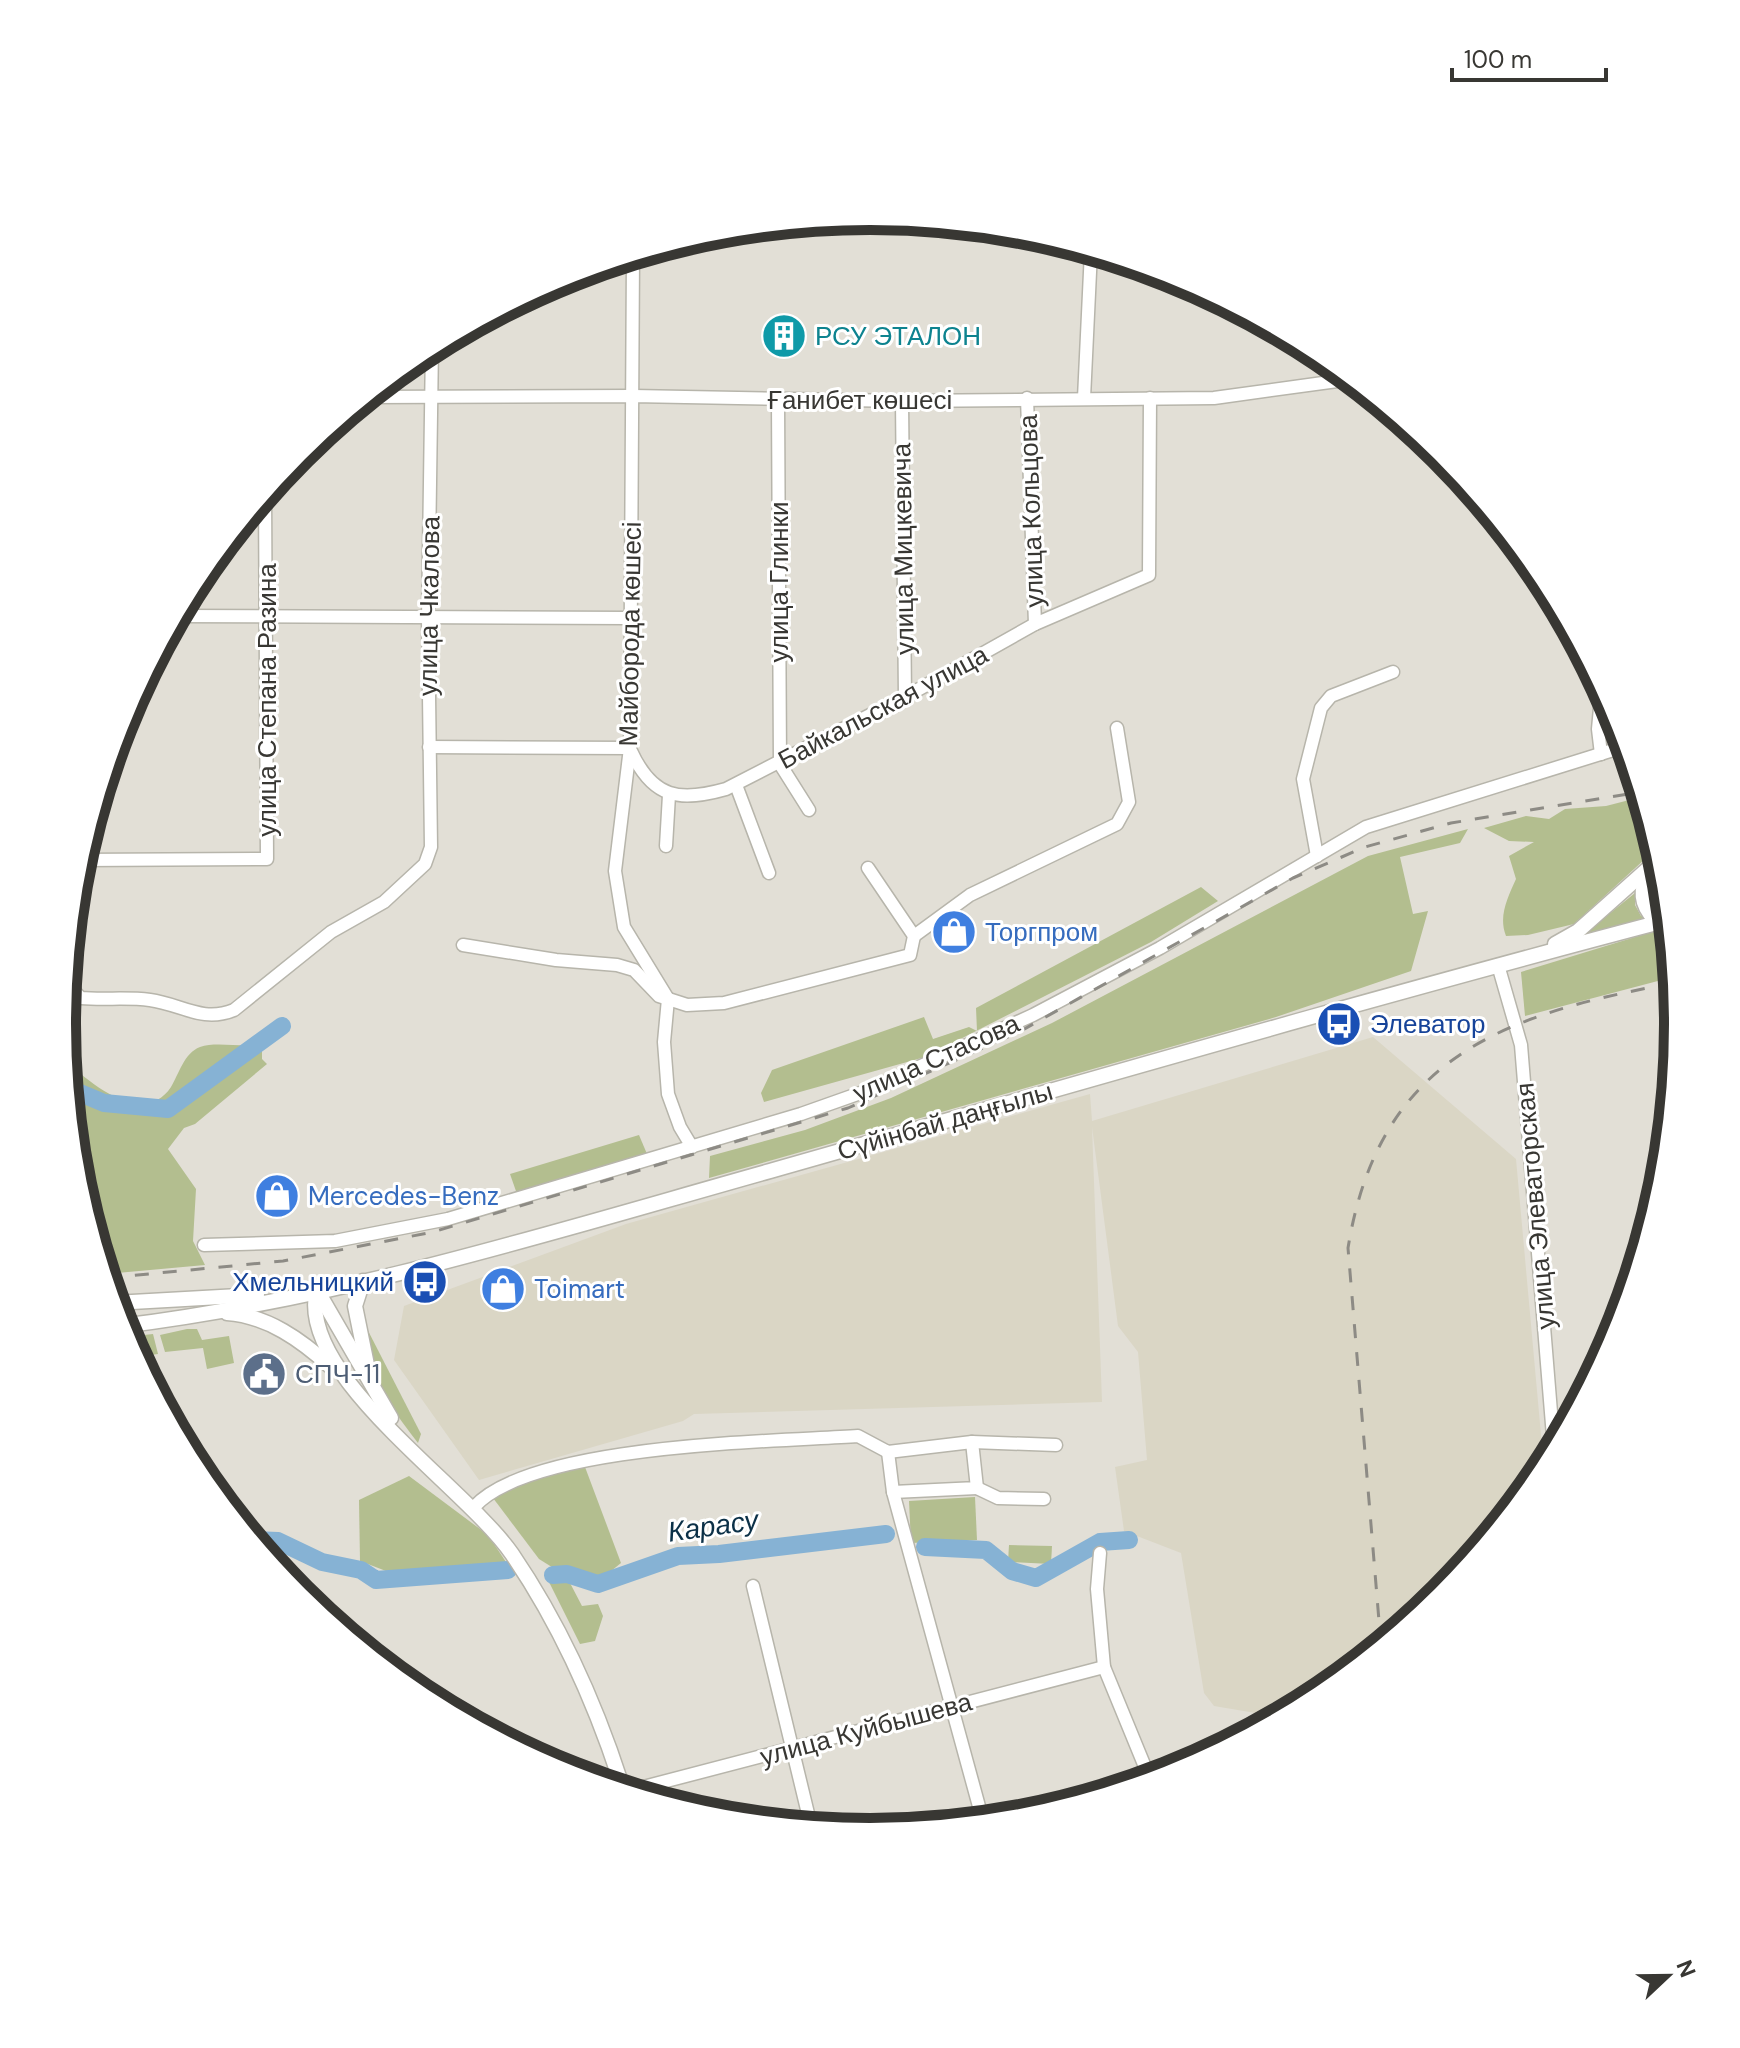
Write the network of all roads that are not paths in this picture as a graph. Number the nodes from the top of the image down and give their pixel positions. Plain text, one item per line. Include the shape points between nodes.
1 (1091, 261) edge
2 (633, 266) edge
3 (432, 362) edge
4 (1335, 381) edge
5 (633, 396) junction
6 (383, 397) edge
7 (432, 398) junction
8 (1027, 398) junction
9 (1084, 398) junction
10 (1150, 398) junction
11 (778, 401) junction
12 (902, 401) junction
13 (265, 510) edge
14 (189, 616) edge
15 (267, 616) junction
16 (629, 618) junction
17 (428, 619) junction
18 (1035, 624) junction
19 (1393, 672) dead end
20 (905, 697) junction
21 (1600, 711) edge
22 (1117, 728) dead end
23 (429, 747) junction
24 (630, 748) junction
25 (1615, 750) edge
26 (1601, 754) junction
27 (780, 764) junction
28 (736, 785) junction
29 (669, 795) junction
30 (809, 810) dead end
31 (666, 846) dead end
32 (1317, 856) junction
33 (93, 860) edge
34 (1649, 867) edge
35 (868, 868) dead end
36 (769, 873) dead end
37 (1650, 874) edge
38 (1650, 877) edge
39 (1627, 885) junction
40 (1656, 915) edge
41 (1657, 921) edge
42 (914, 936) junction
43 (463, 945) dead end
44 (1526, 957) junction
45 (1498, 965) junction
46 (77, 994) edge
47 (668, 999) junction
48 (692, 1147) junction
49 (204, 1245) dead end
50 (363, 1281) junction
51 (317, 1290) junction
52 (127, 1302) edge
53 (215, 1312) junction
54 (135, 1324) edge
55 (348, 1384) junction
56 (379, 1400) junction
57 (1552, 1430) edge
58 (404, 1440) junction
59 (972, 1442) junction
60 (1056, 1445) dead end
61 (888, 1452) junction
62 (977, 1488) junction
63 (893, 1492) junction
64 (1044, 1499) dead end
65 (474, 1507) junction
66 (1100, 1553) dead end
67 (753, 1586) dead end
68 (1104, 1667) junction
69 (952, 1706) junction
70 (790, 1749) junction
71 (1146, 1768) edge
72 (621, 1778) edge
73 (645, 1785) edge
74 (980, 1810) edge
75 (808, 1815) edge

1 - 9 street
2 - 5 street, Майборода көшесі
3 - 7 street, улица Чкалова
4 - 10 street, Ғанибет көшесі via 1214,398
5 - 7 street, Ғанибет көшесі
5 - 11 street, Ғанибет көшесі
5 - 16 street, Майборода көшесі
6 - 7 street, Ғанибет көшесі
7 - 17 street, улица Чкалова
8 - 9 street, Ғанибет көшесі
8 - 12 street, Ғанибет көшесі
8 - 18 street, улица Кольцова
9 - 10 street, Ғанибет көшесі
10 - 18 street, Байкальская улица via 1149,575
11 - 12 street, Ғанибет көшесі
11 - 27 street, улица Глинки
12 - 20 street, улица Мицкевича
13 - 15 street, улица Степана Разина
14 - 15 street
15 - 17 street
15 - 33 street, улица Степана Разина via 267,859
16 - 17 street
16 - 24 street, Майборода көшесі
17 - 23 street, улица Чкалова
18 - 20 street, Байкальская улица
19 - 32 street via 1331,696 1321,708 1303,779
20 - 27 street, Байкальская улица
21 - 26 street
22 - 42 street via 1129,802 1117,824 970,895
23 - 24 street
23 - 46 street, улица Чкалова via 433,817 425,864 384,902 331,932 234,1010 207,1016 151,1000
24 - 29 street via 639,768
24 - 47 street, Майборода көшесі via 615,871 624,927
25 - 26 street, улица Стасова
26 - 32 street, улица Стасова via 1366,827
27 - 28 street, Байкальская улица
27 - 30 street
28 - 29 street, Байкальская улица via 700,796
28 - 36 street
29 - 31 street
32 - 48 street, улица Стасова via 1160,948 965,1049 866,1091
34 - 39 main road, Сүйінбай даңғылы
35 - 42 street
37 - 39 main road
38 - 40 main road via 1644,883 1643,902
39 - 44 main road, Сүйінбай даңғылы via 1578,931
41 - 44 main road, Сүйінбай даңғылы
42 - 47 street via 910,955 724,1003 687,1005
43 - 47 street via 617,965 634,970
44 - 45 main road, Сүйінбай даңғылы
45 - 50 main road, Сүйінбай даңғылы
45 - 57 street, улица Элеваторская via 1521,1045
47 - 48 street via 668,1094
48 - 49 street, улица Стасова via 404,1229 306,1244
50 - 51 main road, Сүйінбай даңғылы
50 - 56 main road via 355,1306
51 - 52 main road
51 - 53 main road
51 - 55 main road via 315,1323
51 - 56 main road
53 - 54 main road
53 - 55 main road via 255,1317 278,1327
55 - 58 main road
56 - 58 main road
58 - 65 main road
59 - 60 street
59 - 61 street
59 - 62 street
61 - 63 street
61 - 65 street via 858,1436 608,1455 504,1483
62 - 63 street
62 - 64 street via 998,1498
63 - 69 street
65 - 72 main road via 510,1551 562,1638
66 - 68 street via 1097,1589
67 - 70 street
68 - 69 street, улица Куйбышева
68 - 71 street
69 - 70 street, улица Куйбышева
69 - 74 street
70 - 73 street, улица Куйбышева
70 - 75 street

